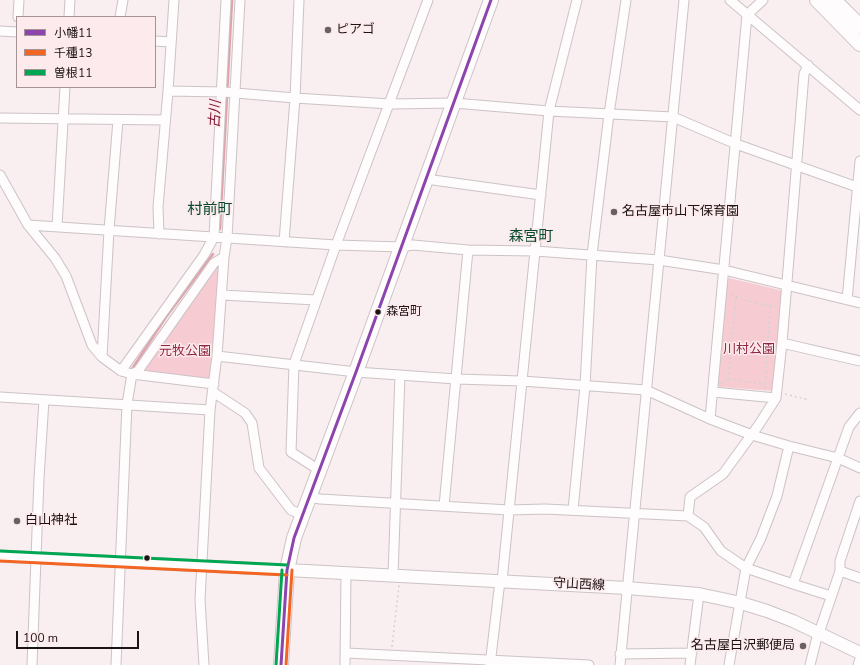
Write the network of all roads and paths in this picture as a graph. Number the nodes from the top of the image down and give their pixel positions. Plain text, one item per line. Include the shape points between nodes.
1 (19, 0) edge
2 (70, 0) edge
3 (123, 0) edge
4 (174, 0) edge
5 (226, 0) edge
6 (240, 0) edge
7 (300, 0) edge
8 (428, 0) edge
9 (491, 0) edge
10 (577, 0) edge
11 (626, 0) edge
12 (684, 0) edge
13 (730, 0) edge
14 (763, 0) edge
15 (817, 0) edge
16 (834, 0) edge
17 (747, 15) junction
18 (18, 16) edge
19 (69, 16) edge
20 (120, 16) edge
21 (0, 31) edge
22 (858, 31) edge
23 (16, 32) edge
24 (156, 41) edge
25 (171, 42) junction
26 (808, 65) junction
27 (65, 88) edge
28 (168, 91) junction
29 (228, 92) junction
30 (295, 98) junction
31 (454, 103) junction
32 (390, 104) junction
33 (860, 110) edge
34 (549, 111) junction
35 (609, 114) junction
36 (673, 117) junction
37 (0, 118) edge
38 (63, 119) junction
39 (118, 120) junction
40 (166, 120) junction
41 (736, 144) junction
42 (860, 161) edge
43 (796, 165) junction
44 (0, 176) edge
45 (426, 179) junction
46 (859, 188) edge
47 (541, 195) junction
48 (28, 225) junction
49 (57, 227) junction
50 (109, 230) junction
51 (159, 234) junction
52 (214, 237) junction
53 (227, 238) junction
54 (284, 242) junction
55 (336, 245) junction
56 (401, 247) junction
57 (468, 250) junction
58 (535, 251) junction
59 (592, 255) junction
60 (224, 257) junction
61 (659, 260) junction
62 (724, 270) junction
63 (786, 285) junction
64 (722, 292) junction
65 (222, 295) junction
66 (736, 297) junction
67 (316, 300) junction
68 (847, 300) junction
69 (860, 303) edge
70 (770, 306) junction
71 (785, 309) junction
72 (782, 343) junction
73 (217, 356) junction
74 (102, 357) junction
75 (860, 361) edge
76 (294, 364) junction
77 (121, 371) junction
78 (356, 372) junction
79 (132, 374) junction
80 (400, 375) junction
81 (456, 379) junction
82 (728, 379) junction
83 (522, 381) junction
84 (714, 382) junction
85 (765, 384) junction
86 (585, 386) junction
87 (213, 388) junction
88 (646, 390) junction
89 (713, 392) junction
90 (777, 395) junction
91 (764, 396) junction
92 (0, 397) edge
93 (44, 400) junction
94 (808, 400) dead end
95 (127, 404) junction
96 (210, 410) junction
97 (860, 413) edge
98 (710, 419) junction
99 (752, 434) junction
100 (789, 446) junction
101 (838, 458) junction
102 (860, 468) edge
103 (320, 470) junction
104 (309, 497) junction
105 (860, 502) edge
106 (395, 503) junction
107 (444, 506) junction
108 (509, 510) junction
109 (573, 510) junction
110 (634, 514) junction
111 (303, 515) junction
112 (688, 516) junction
113 (0, 556) edge
114 (36, 558) junction
115 (121, 562) junction
116 (202, 566) junction
117 (746, 568) junction
118 (287, 570) junction
119 (840, 571) junction
120 (346, 573) junction
121 (396, 576) junction
122 (860, 578) edge
123 (501, 581) junction
124 (794, 584) junction
125 (627, 588) junction
126 (699, 594) junction
127 (831, 596) junction
128 (741, 603) junction
129 (818, 633) junction
130 (346, 653) junction
131 (692, 653) junction
132 (860, 653) edge
133 (620, 654) junction
134 (391, 656) junction
135 (860, 659) edge
136 (430, 661) edge
137 (490, 663) edge
138 (554, 664) edge
139 (32, 665) edge
140 (116, 665) edge
141 (204, 665) edge
142 (281, 665) edge
143 (346, 665) edge
144 (589, 665) edge
145 (620, 665) edge
146 (690, 665) edge
147 (729, 665) edge
148 (810, 665) edge
149 (858, 665) edge

1 - 18 street
2 - 19 street
3 - 20 street
4 - 25 street
5 - 29 street
6 - 29 street
7 - 30 street
8 - 32 street
9 - 31 main road
10 - 34 street
11 - 35 street
12 - 36 street
13 - 17 street
14 - 17 street
15 - 22 main road
16 - 22 main road
17 - 26 street
17 - 41 street
21 - 23 street
24 - 25 street
25 - 28 street
26 - 33 street
26 - 43 street via 804,74
27 - 38 street
28 - 29 street
28 - 40 street
29 - 30 street
29 - 52 street
29 - 53 street
30 - 32 street
30 - 54 street
31 - 32 street
31 - 34 street
31 - 45 main road
32 - 55 street
34 - 35 street
34 - 47 street
35 - 36 street
35 - 59 street
36 - 41 street
36 - 61 street
37 - 38 street
38 - 39 street
38 - 49 street
39 - 40 street
39 - 50 street
40 - 51 street via 158,207
41 - 43 street
41 - 62 street
42 - 46 street
43 - 46 street
43 - 63 street
44 - 48 street
45 - 47 street
45 - 56 main road
46 - 68 street
47 - 58 street
48 - 49 street
48 - 74 street via 66,276 92,345
49 - 50 street
50 - 51 street
50 - 74 street
51 - 52 street
52 - 53 street
52 - 77 street
53 - 54 street
53 - 60 street
54 - 55 street
55 - 56 street
55 - 67 street
56 - 57 street via 413,245
56 - 78 main road
57 - 58 street
57 - 81 street
58 - 59 street
58 - 83 street
59 - 61 street
59 - 86 street
60 - 65 street
60 - 79 street via 214,263 138,371
61 - 62 street
61 - 88 street
62 - 63 street
62 - 64 street
63 - 68 street
63 - 71 street
64 - 66 path
64 - 84 street
65 - 67 street
65 - 73 street
66 - 70 path
66 - 82 path
67 - 76 street
68 - 69 street
70 - 71 path
70 - 85 path
71 - 72 street
72 - 75 street
72 - 90 street
73 - 76 street
73 - 87 street
74 - 77 street
76 - 78 street
76 - 103 street via 291,452
77 - 79 street
78 - 80 street
78 - 103 main road
79 - 87 street
79 - 95 street
80 - 81 street
80 - 106 street
81 - 83 street
81 - 107 street
82 - 84 path via 724,383
82 - 85 path
83 - 86 street
83 - 108 street
84 - 89 street
85 - 91 path
86 - 88 street
86 - 109 street
87 - 96 street
87 - 111 street via 245,413 252,423 259,468 291,510
88 - 98 street
88 - 110 street
89 - 91 street
89 - 98 street
90 - 91 street
90 - 94 path
90 - 99 street
92 - 93 street
93 - 95 street
93 - 114 street
95 - 96 street
95 - 115 street
96 - 116 street
97 - 101 street via 849,427
98 - 99 street
99 - 100 street
99 - 112 street via 724,474 690,497
100 - 101 street
100 - 117 street via 777,496
101 - 102 street
101 - 124 street
103 - 104 main road
104 - 106 street
104 - 111 main road
105 - 119 street via 840,561
106 - 107 street
106 - 121 street
107 - 108 street
108 - 109 street
108 - 123 street
109 - 110 street
110 - 112 street
110 - 125 street
111 - 118 main road via 294,538
112 - 117 street via 704,527 721,551
113 - 114 street
114 - 115 street
114 - 139 street
115 - 116 street
115 - 140 street
116 - 118 street
116 - 141 street via 200,600
117 - 124 street
117 - 128 street
118 - 120 main road, 守山西線
118 - 142 main road
119 - 122 street
119 - 127 street
120 - 121 main road, 守山西線
120 - 130 street
121 - 123 main road, 守山西線
121 - 134 path
123 - 125 main road, 守山西線
123 - 137 street
124 - 127 street
125 - 126 main road, 守山西線
125 - 133 street
126 - 128 main road, 守山西線
126 - 131 street
127 - 129 street
128 - 129 main road, 守山西線 via 793,621
128 - 147 street
129 - 132 main road, 守山西線
129 - 148 street
130 - 134 street
130 - 143 street
131 - 133 street
131 - 146 street
133 - 145 street
134 - 136 street
135 - 149 street
136 - 137 street
137 - 138 street
138 - 144 street

